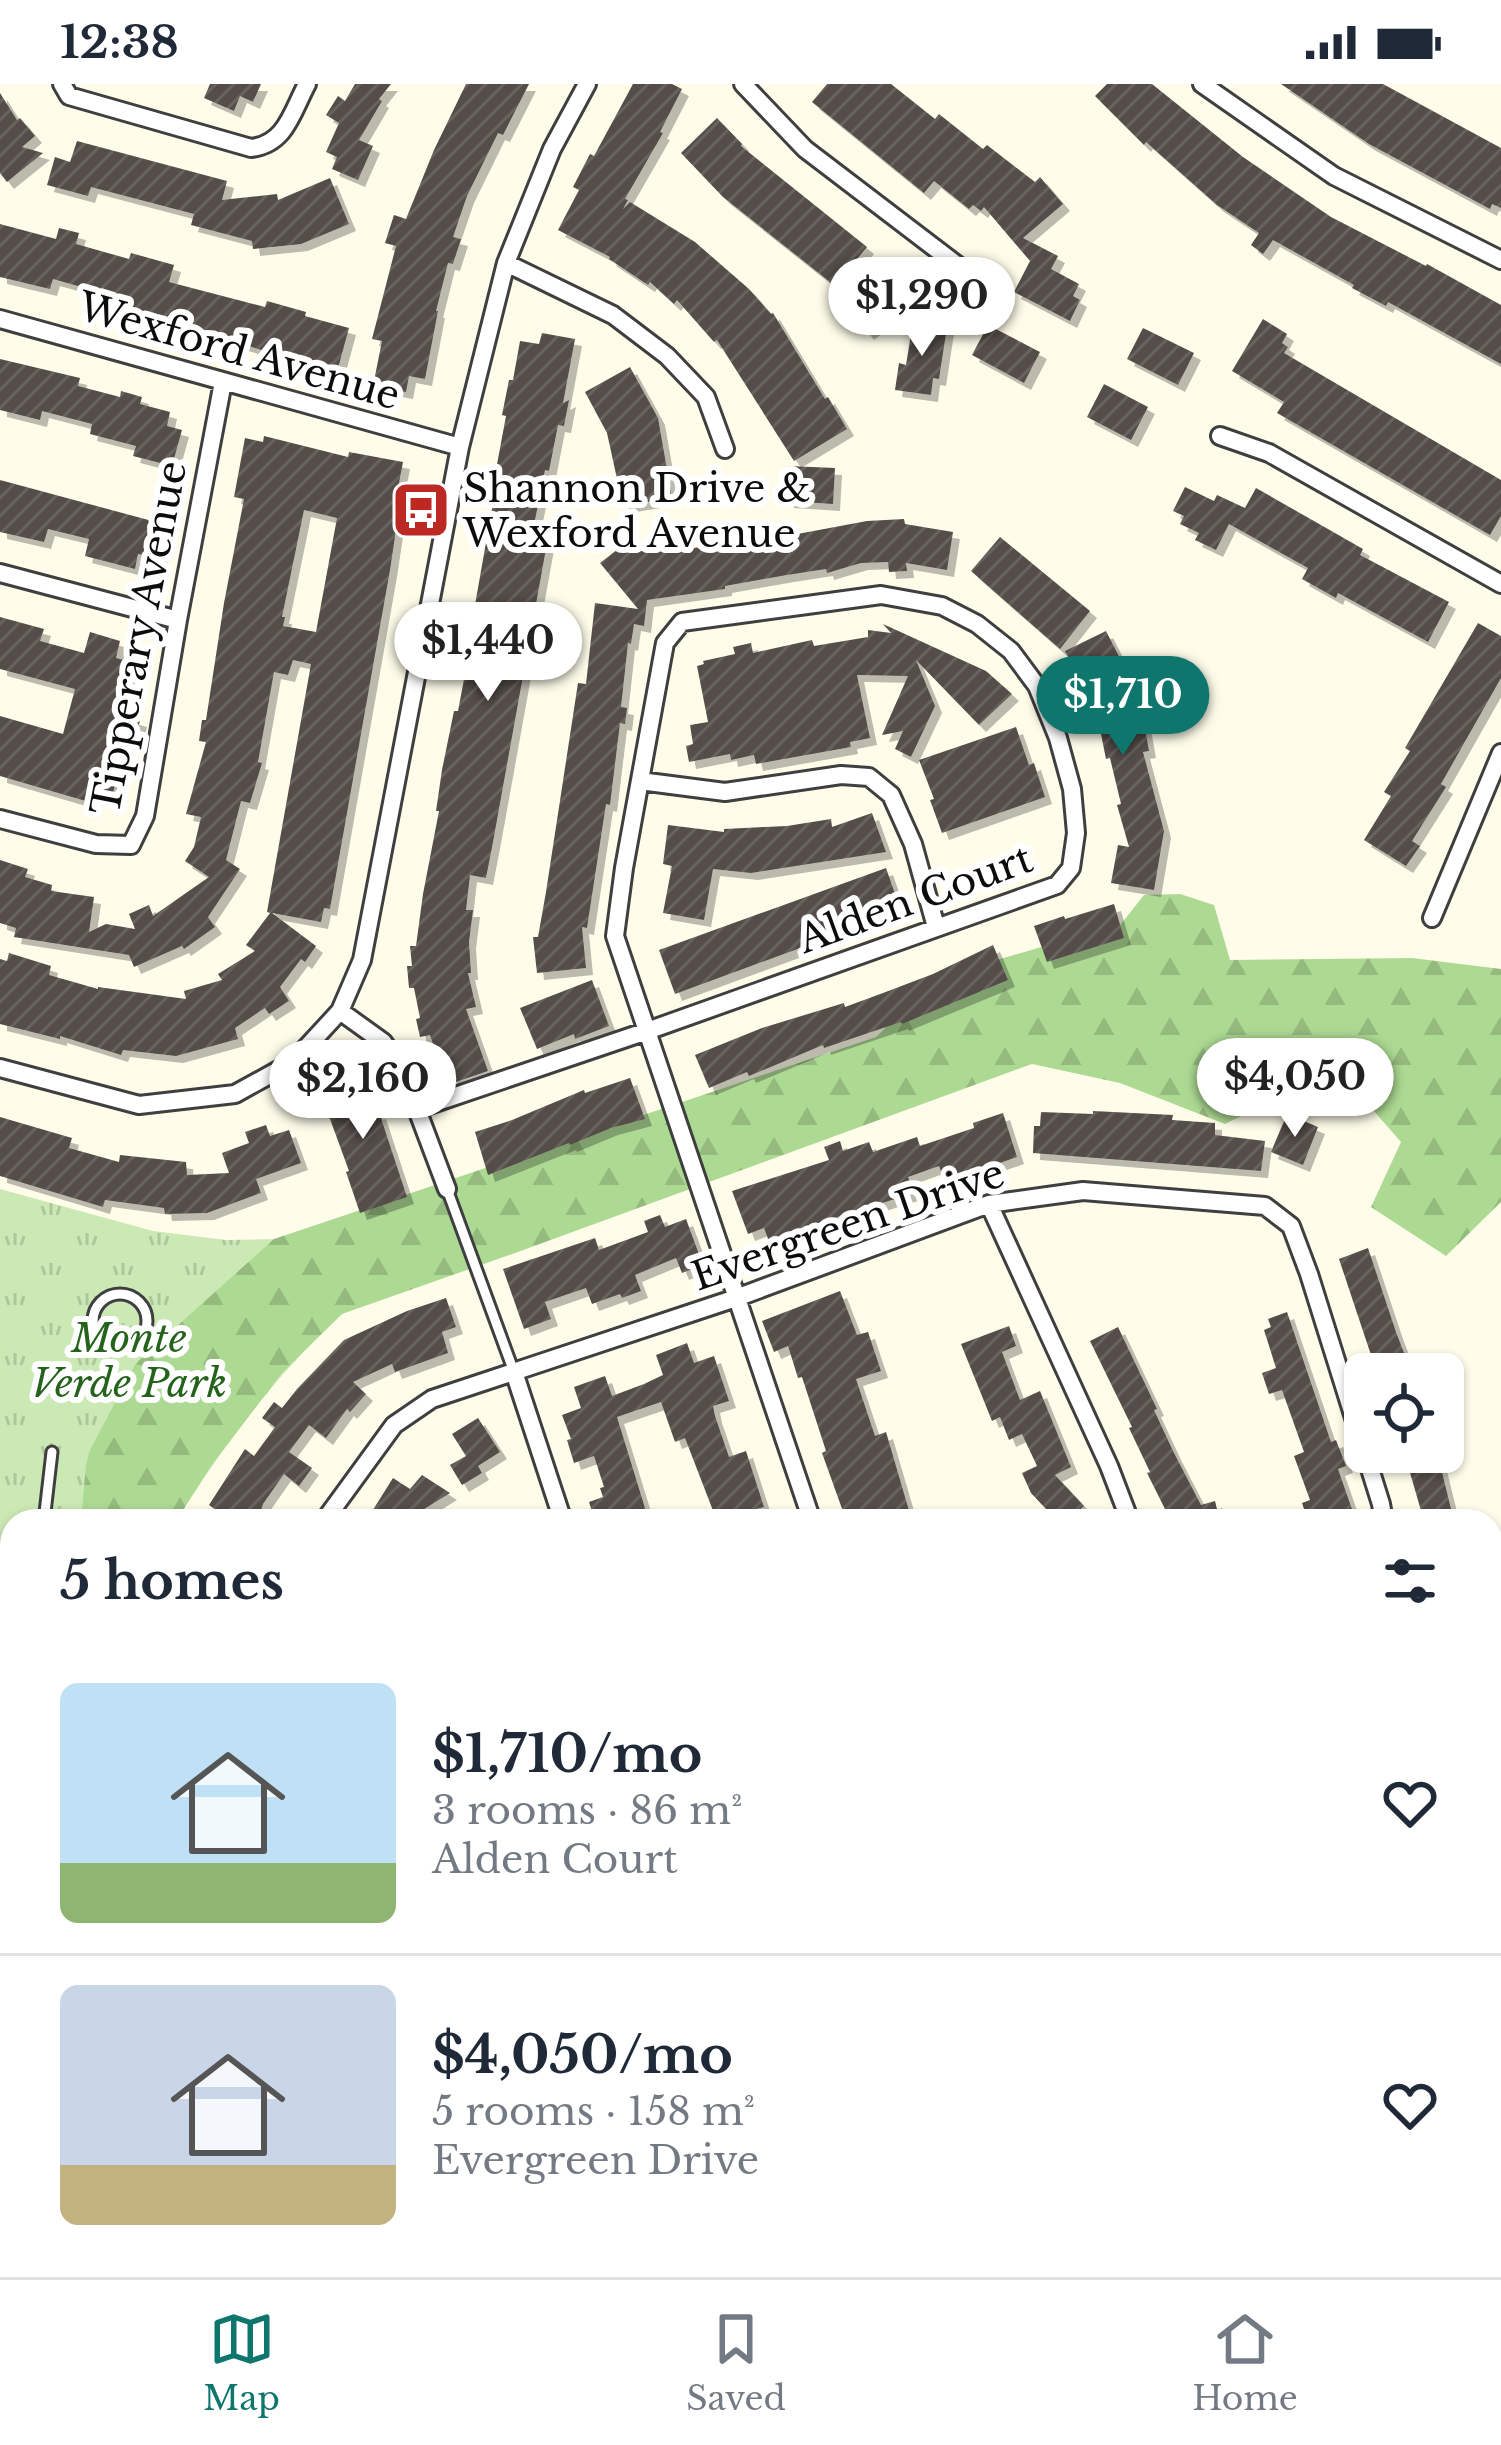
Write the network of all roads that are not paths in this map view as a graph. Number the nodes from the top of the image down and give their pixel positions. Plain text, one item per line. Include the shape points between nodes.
1 (62, 84) edge
2 (307, 84) edge
3 (587, 84) edge
4 (743, 84) edge
5 (1202, 84) edge
6 (1501, 260) edge
7 (506, 263) junction
8 (961, 268) dead end
9 (0, 319) edge
10 (223, 382) junction
11 (1220, 436) dead end
12 (460, 448) junction
13 (725, 448) dead end
14 (0, 572) edge
15 (1501, 584) edge
16 (178, 620) junction
17 (1501, 753) edge
18 (640, 781) junction
19 (0, 819) edge
20 (1432, 918) dead end
21 (936, 927) junction
22 (340, 1011) junction
23 (647, 1031) junction
24 (0, 1068) edge
25 (417, 1109) junction
26 (447, 1189) joint
27 (989, 1204) junction
28 (736, 1298) junction
29 (141, 1339) joint
30 (514, 1372) junction
31 (52, 1452) dead end
32 (45, 1509) edge
33 (333, 1509) edge
34 (559, 1509) edge
35 (808, 1509) edge
36 (1125, 1509) edge
37 (1382, 1509) edge

1 - 2 street via 69,96 251,148 280,137
3 - 7 street
4 - 8 street via 805,149
5 - 6 street via 1334,176
7 - 12 street
7 - 13 street via 614,315 667,356 706,397
9 - 10 street, Wexford Avenue
10 - 12 street, Wexford Avenue
10 - 16 street, Tipperary Avenue
11 - 15 street via 1269,452
12 - 22 street via 362,960
14 - 16 street
16 - 19 street, Tipperary Avenue via 145,816 131,845
17 - 20 street
18 - 21 street via 725,792 868,777 892,795
18 - 21 street, Alden Court via 665,644 682,622 881,595 942,606 1011,651 1037,686 1072,789 1076,833 1071,868 1057,884
18 - 23 street, Alden Court via 615,936
21 - 23 street, Alden Court
22 - 24 street via 292,1062 235,1094 140,1105
22 - 25 street via 383,1042
23 - 25 street
23 - 28 street, Alden Court
25 - 26 street
26 - 30 lane
27 - 28 street, Evergreen Drive
27 - 36 street
27 - 37 street, Evergreen Drive via 1083,1191 1264,1206 1291,1226
28 - 30 street, Evergreen Drive
28 - 35 street, Alden Court
29 - 29 lane via 108,1346 95,1334 96,1307 111,1295 137,1299 147,1314
30 - 33 street, Evergreen Drive via 433,1399 394,1425
30 - 34 street
31 - 32 lane

